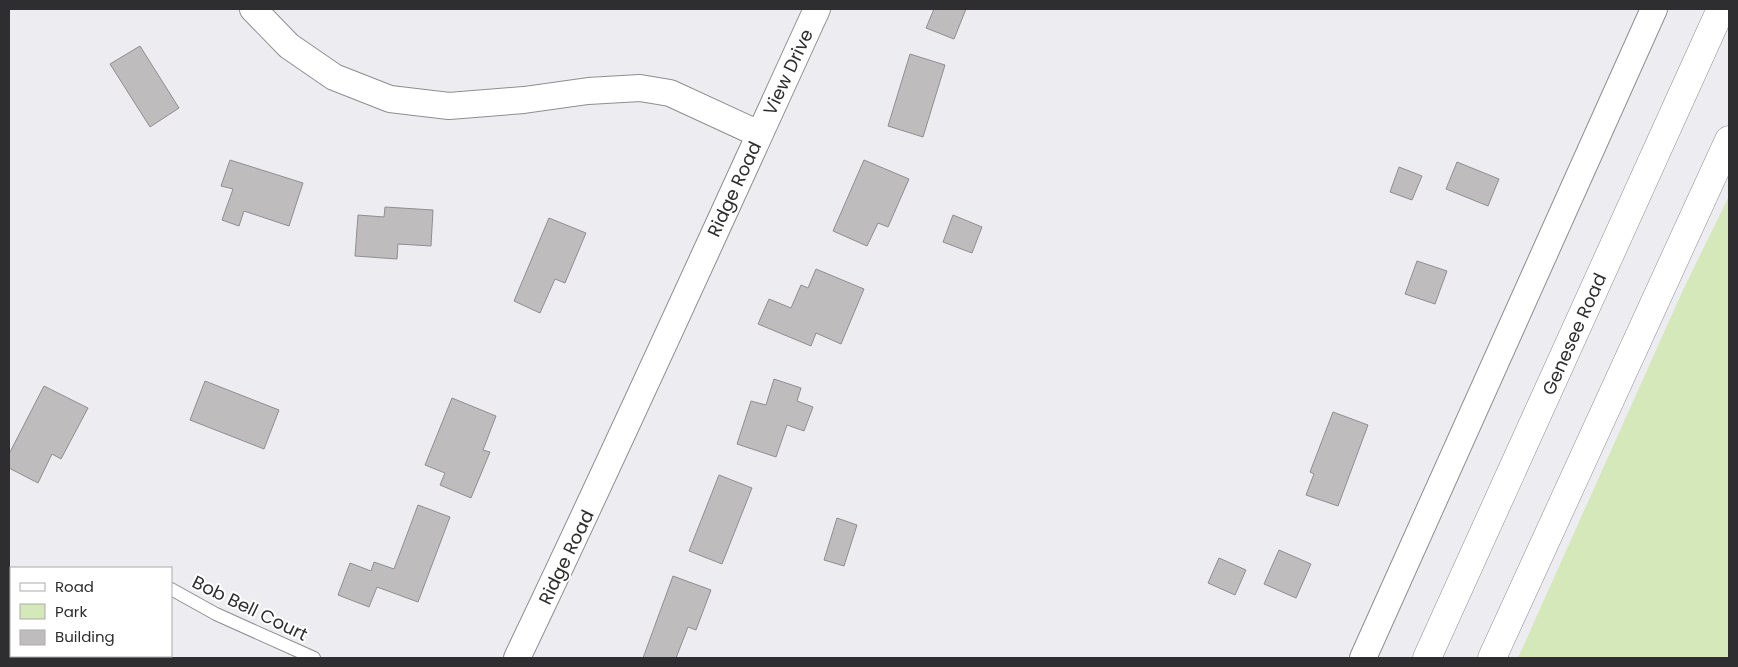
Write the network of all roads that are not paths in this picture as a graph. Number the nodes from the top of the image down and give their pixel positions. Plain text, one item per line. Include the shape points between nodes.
1 (253, 9) edge
2 (817, 9) edge
3 (1654, 9) edge
4 (1721, 9) edge
5 (759, 134) junction
6 (1729, 140) edge
7 (172, 591) edge
8 (314, 658) edge
9 (517, 658) edge
10 (1363, 658) edge
11 (1427, 658) edge
12 (1492, 658) edge

1 - 5 street, Ridge Road via 289,46 334,77 390,99 449,106 640,88 670,93
2 - 5 street, View Drive
3 - 10 street
4 - 11 main road, Genesee Road
5 - 9 street, Ridge Road via 600,485
6 - 12 main road
7 - 8 lane, Bob Bell Court

